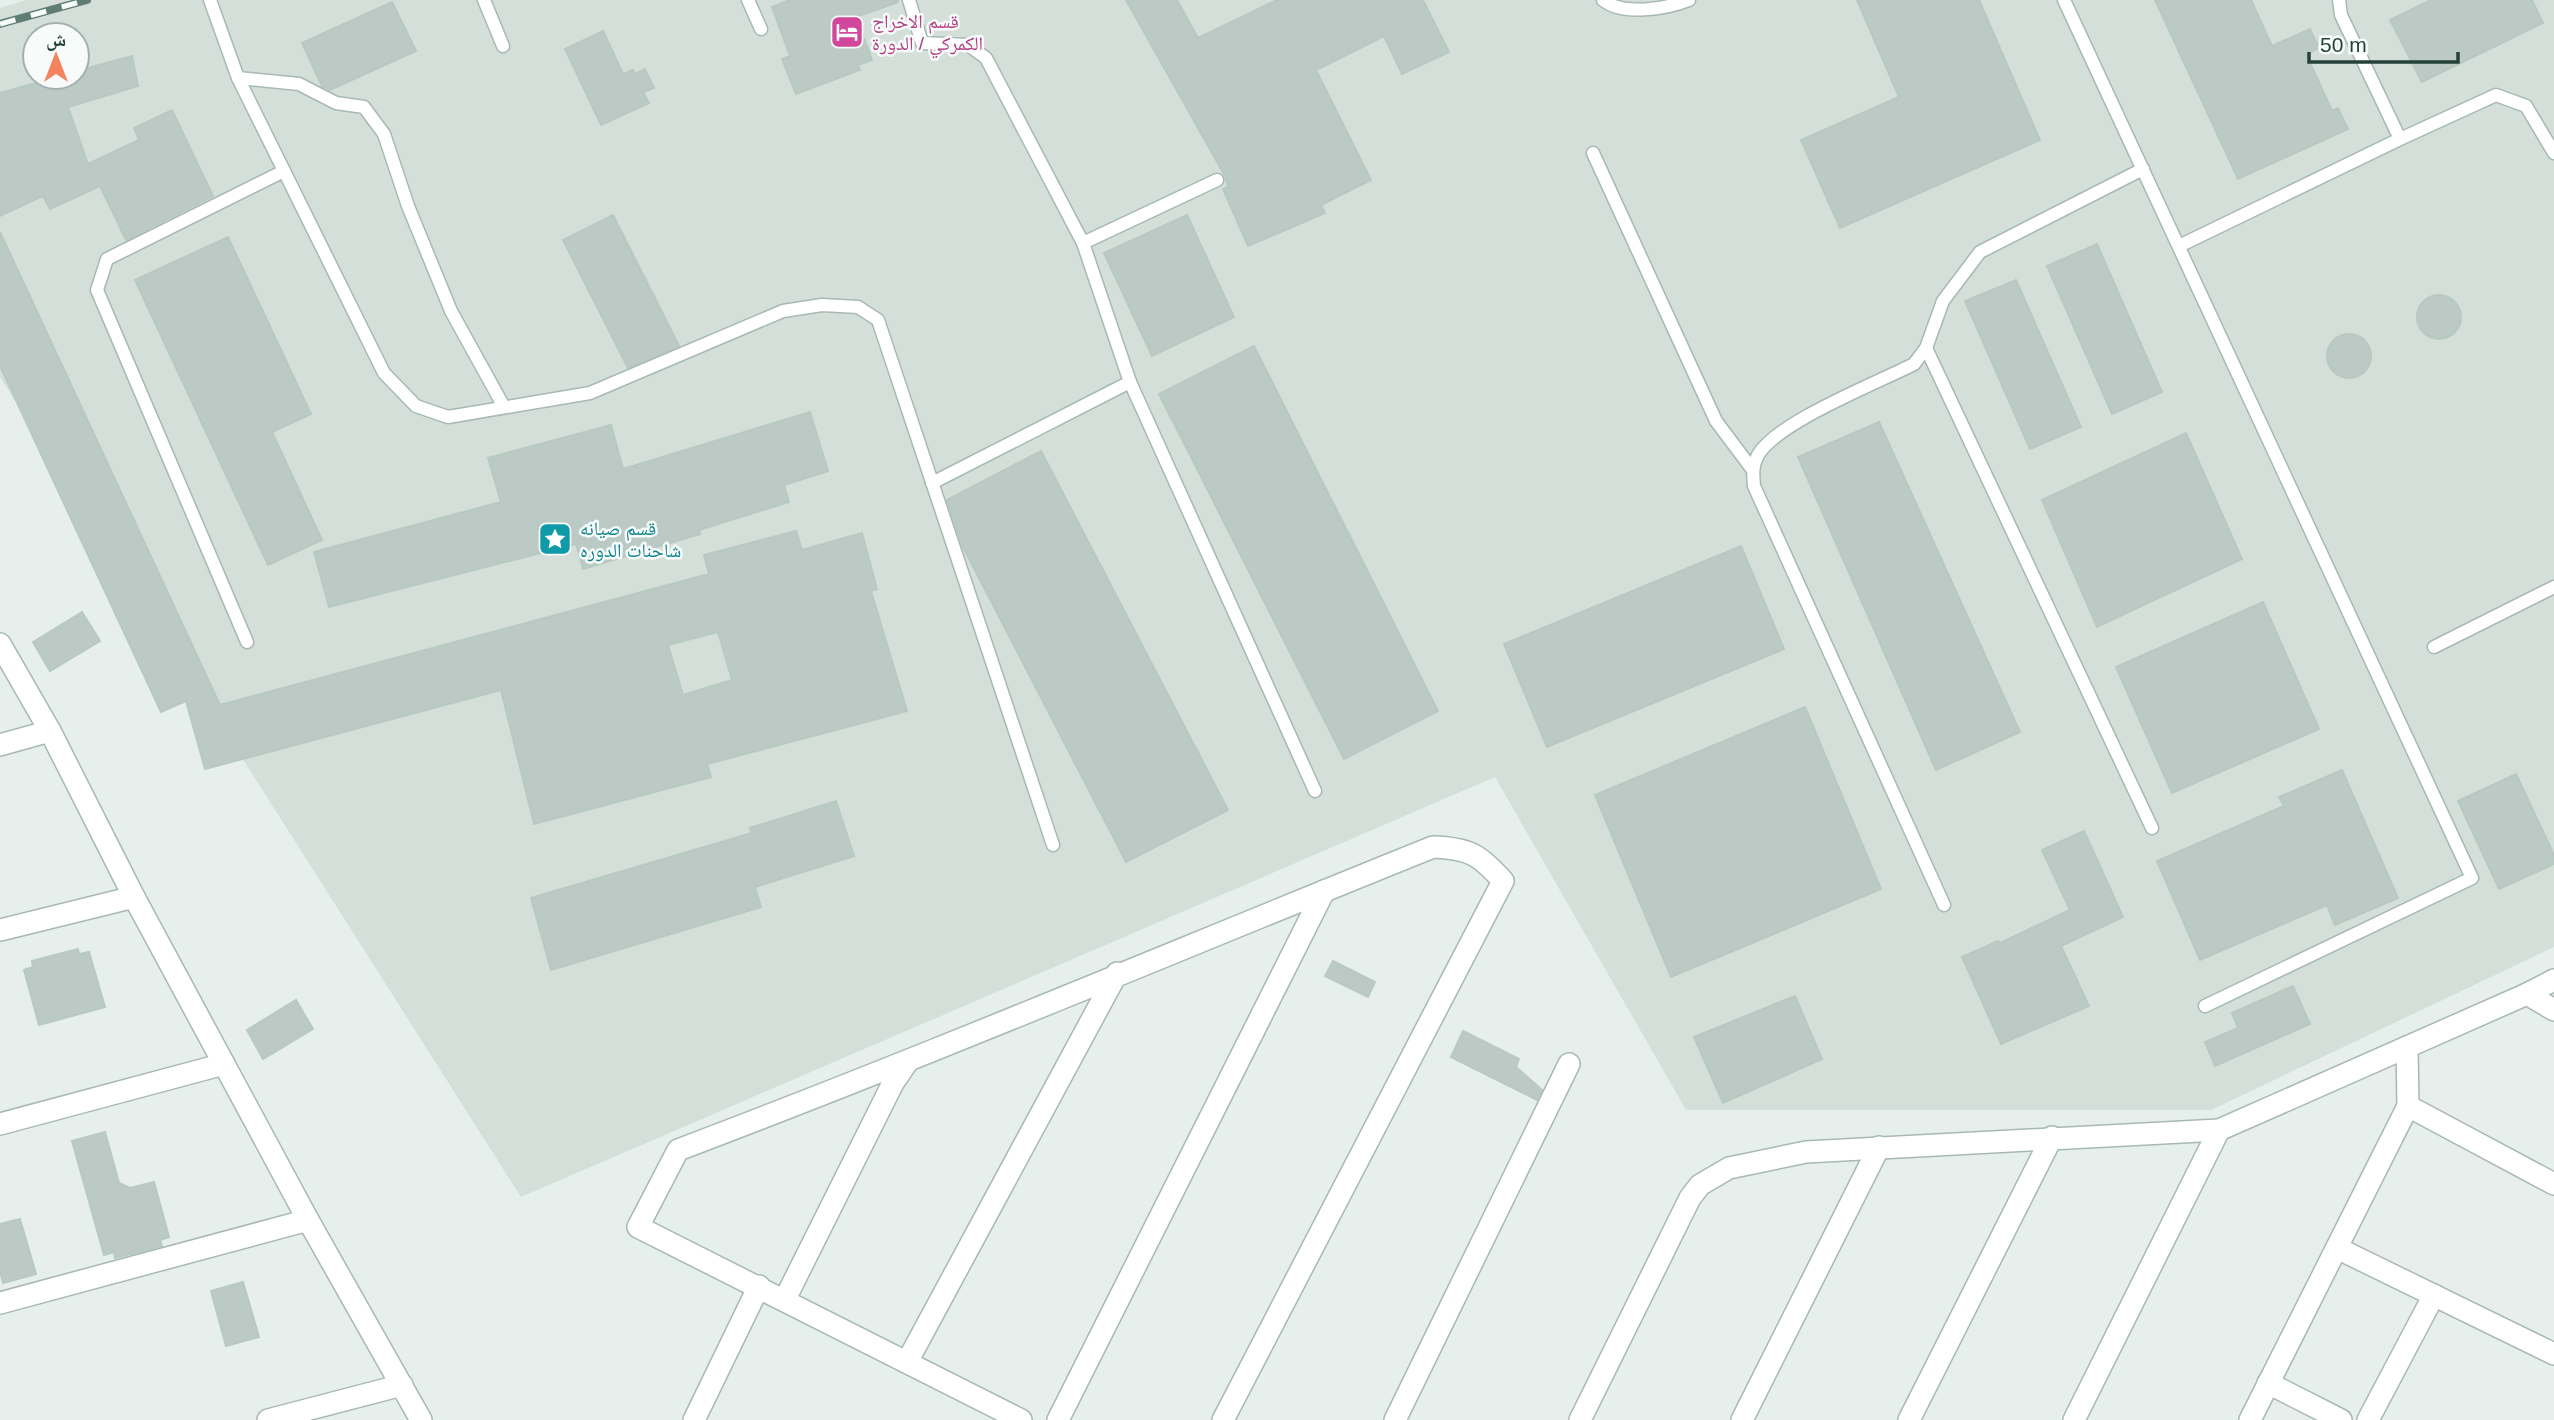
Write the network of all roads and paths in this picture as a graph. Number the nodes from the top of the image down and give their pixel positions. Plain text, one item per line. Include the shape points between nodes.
1 (210, 0) edge
2 (484, 0) edge
3 (748, 0) edge
4 (909, 0) edge
5 (1602, 0) edge
6 (1689, 0) edge
7 (2064, 0) edge
8 (2339, 0) edge
9 (761, 29) dead end
10 (503, 46) dead end
11 (238, 78) junction
12 (2400, 139) junction
13 (1592, 152) dead end
14 (2554, 153) edge
15 (2143, 169) junction
16 (284, 171) junction
17 (1217, 180) dead end
18 (1083, 243) junction
19 (2179, 246) junction
20 (1926, 348) junction
21 (1130, 382) junction
22 (504, 407) junction
23 (1752, 469) junction
24 (932, 482) junction
25 (2554, 587) edge
26 (247, 642) dead end
27 (0, 644) edge
28 (2434, 647) dead end
29 (50, 731) junction
30 (0, 745) edge
31 (1315, 791) dead end
32 (2152, 828) dead end
33 (1053, 845) dead end
34 (1324, 891) junction
35 (134, 897) junction
36 (1944, 905) dead end
37 (0, 930) edge
38 (1116, 973) junction
39 (2554, 980) edge
40 (2527, 995) junction
41 (2206, 1006) dead end
42 (2554, 1010) edge
43 (2407, 1047) junction
44 (224, 1064) junction
45 (906, 1064) junction
46 (1569, 1064) dead end
47 (2408, 1106) junction
48 (0, 1124) edge
49 (2219, 1130) junction
50 (2052, 1137) junction
51 (1879, 1147) junction
52 (2554, 1184) edge
53 (307, 1220) junction
54 (2337, 1248) junction
55 (759, 1286) junction
56 (2434, 1296) junction
57 (785, 1299) junction
58 (0, 1303) edge
59 (2554, 1354) edge
60 (907, 1362) junction
61 (2268, 1383) junction
62 (402, 1385) junction
63 (268, 1420) edge
64 (421, 1420) edge
65 (694, 1420) edge
66 (1021, 1420) edge
67 (1058, 1420) edge
68 (1223, 1420) edge
69 (1395, 1420) edge
70 (1580, 1420) edge
71 (1742, 1420) edge
72 (1909, 1420) edge
73 (2074, 1420) edge
74 (2250, 1420) edge
75 (2341, 1420) edge
76 (2368, 1420) edge

1 - 11 lane
2 - 10 lane
3 - 9 lane
4 - 18 lane via 922,43 968,45 986,58
5 - 6 lane via 1633,10
7 - 15 lane
8 - 12 lane via 2341,15
11 - 16 lane
11 - 22 lane via 299,84 336,103 364,107 384,134 451,311
12 - 14 lane via 2496,95 2526,106
12 - 19 lane
13 - 23 lane via 1716,421
15 - 19 lane
15 - 20 lane via 1980,252 1943,301
16 - 22 lane via 384,373 416,406 448,417
16 - 26 lane via 107,259 97,290
17 - 18 lane
18 - 21 lane
19 - 41 lane via 2472,878
20 - 23 lane via 1914,365 1782,430 1759,452
20 - 32 lane
21 - 24 lane
21 - 31 lane
22 - 24 lane via 590,393 783,311 822,305 859,307 878,320
23 - 36 lane via 1754,486
24 - 33 lane
25 - 28 lane
27 - 29 street
29 - 30 street
29 - 35 street
34 - 38 street
34 - 67 street
34 - 68 street via 1433,847 1455,848 1481,857 1503,881
35 - 37 street
35 - 44 street
38 - 45 street
38 - 60 street
39 - 40 street
40 - 42 street
40 - 43 street
43 - 47 street
43 - 49 street
44 - 48 street
44 - 53 street
45 - 55 street via 678,1150 674,1156 638,1227
45 - 57 street
46 - 69 street
47 - 52 street
47 - 54 street
49 - 50 street
49 - 73 street
50 - 51 street
50 - 72 street
51 - 70 street via 1764,1159 1729,1168 1700,1185
51 - 71 street
53 - 58 street
53 - 62 street
54 - 56 street
54 - 61 street
55 - 57 street
55 - 65 street
56 - 59 street
56 - 76 street
57 - 60 street
60 - 66 street
61 - 74 street
61 - 75 street
62 - 63 street
62 - 64 street

